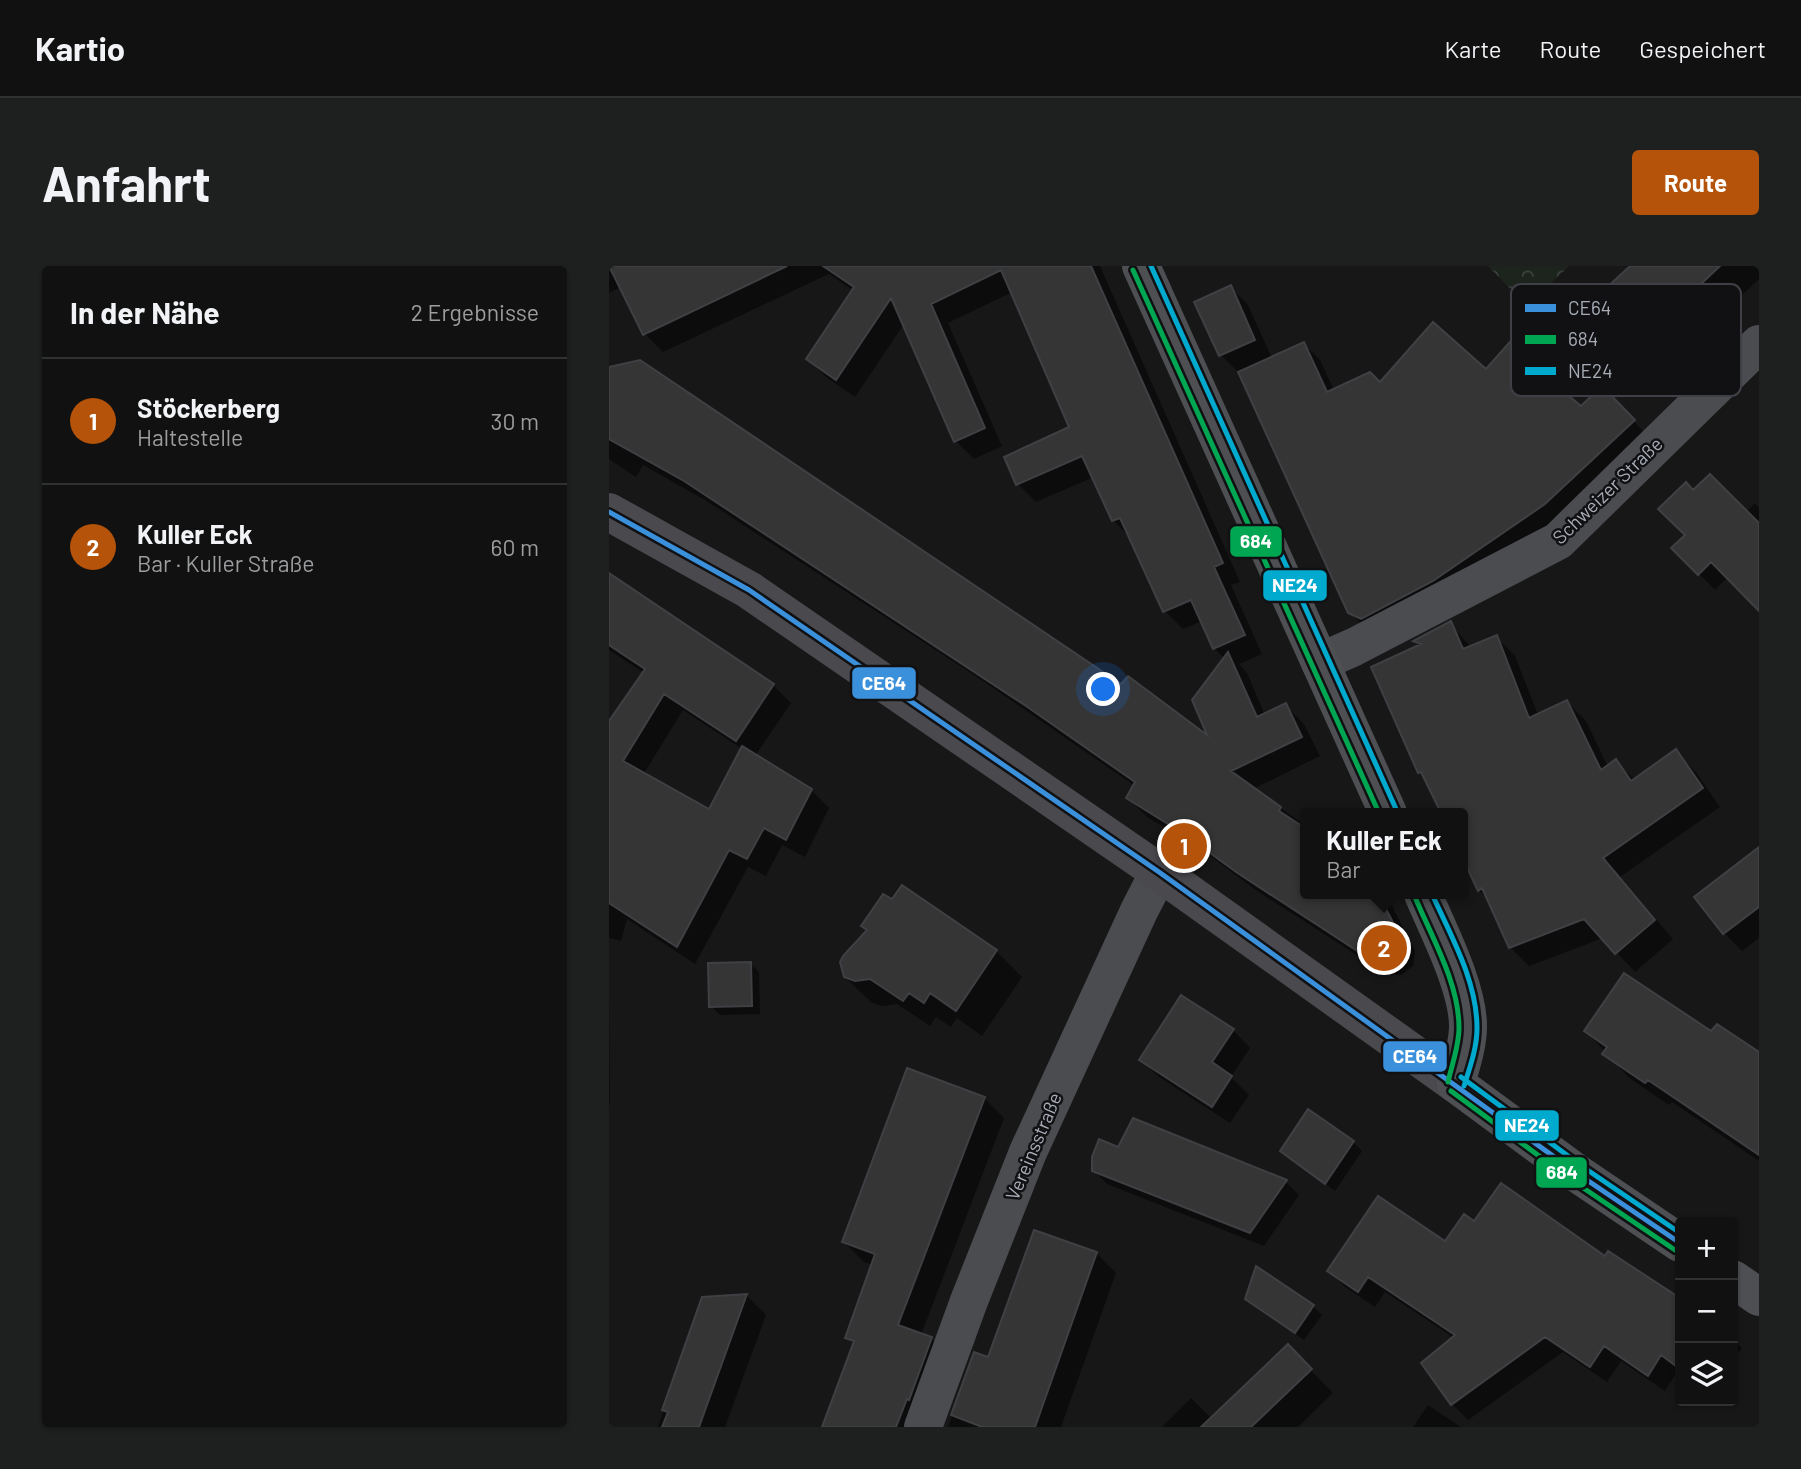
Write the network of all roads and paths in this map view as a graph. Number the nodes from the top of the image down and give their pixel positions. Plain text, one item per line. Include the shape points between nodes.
1 (1141, 266) edge
2 (1759, 344) edge
3 (1741, 362) edge
4 (1706, 396) edge
5 (609, 512) edge
6 (1320, 662) junction
7 (1386, 808) edge
8 (1159, 872) junction
9 (1425, 899) edge
10 (1456, 1084) junction
11 (1675, 1240) edge
12 (1734, 1280) edge
13 (1759, 1297) edge
14 (923, 1427) edge

1 - 6 main road
2 - 3 street, Schweizer Straße
4 - 6 street, Schweizer Straße via 1558,541
5 - 8 main road via 749,590
6 - 7 main road
8 - 10 main road
8 - 14 street, Vereinsstraße via 1028,1152
9 - 10 main road via 1463,993 1468,1024
10 - 11 main road
12 - 13 main road

